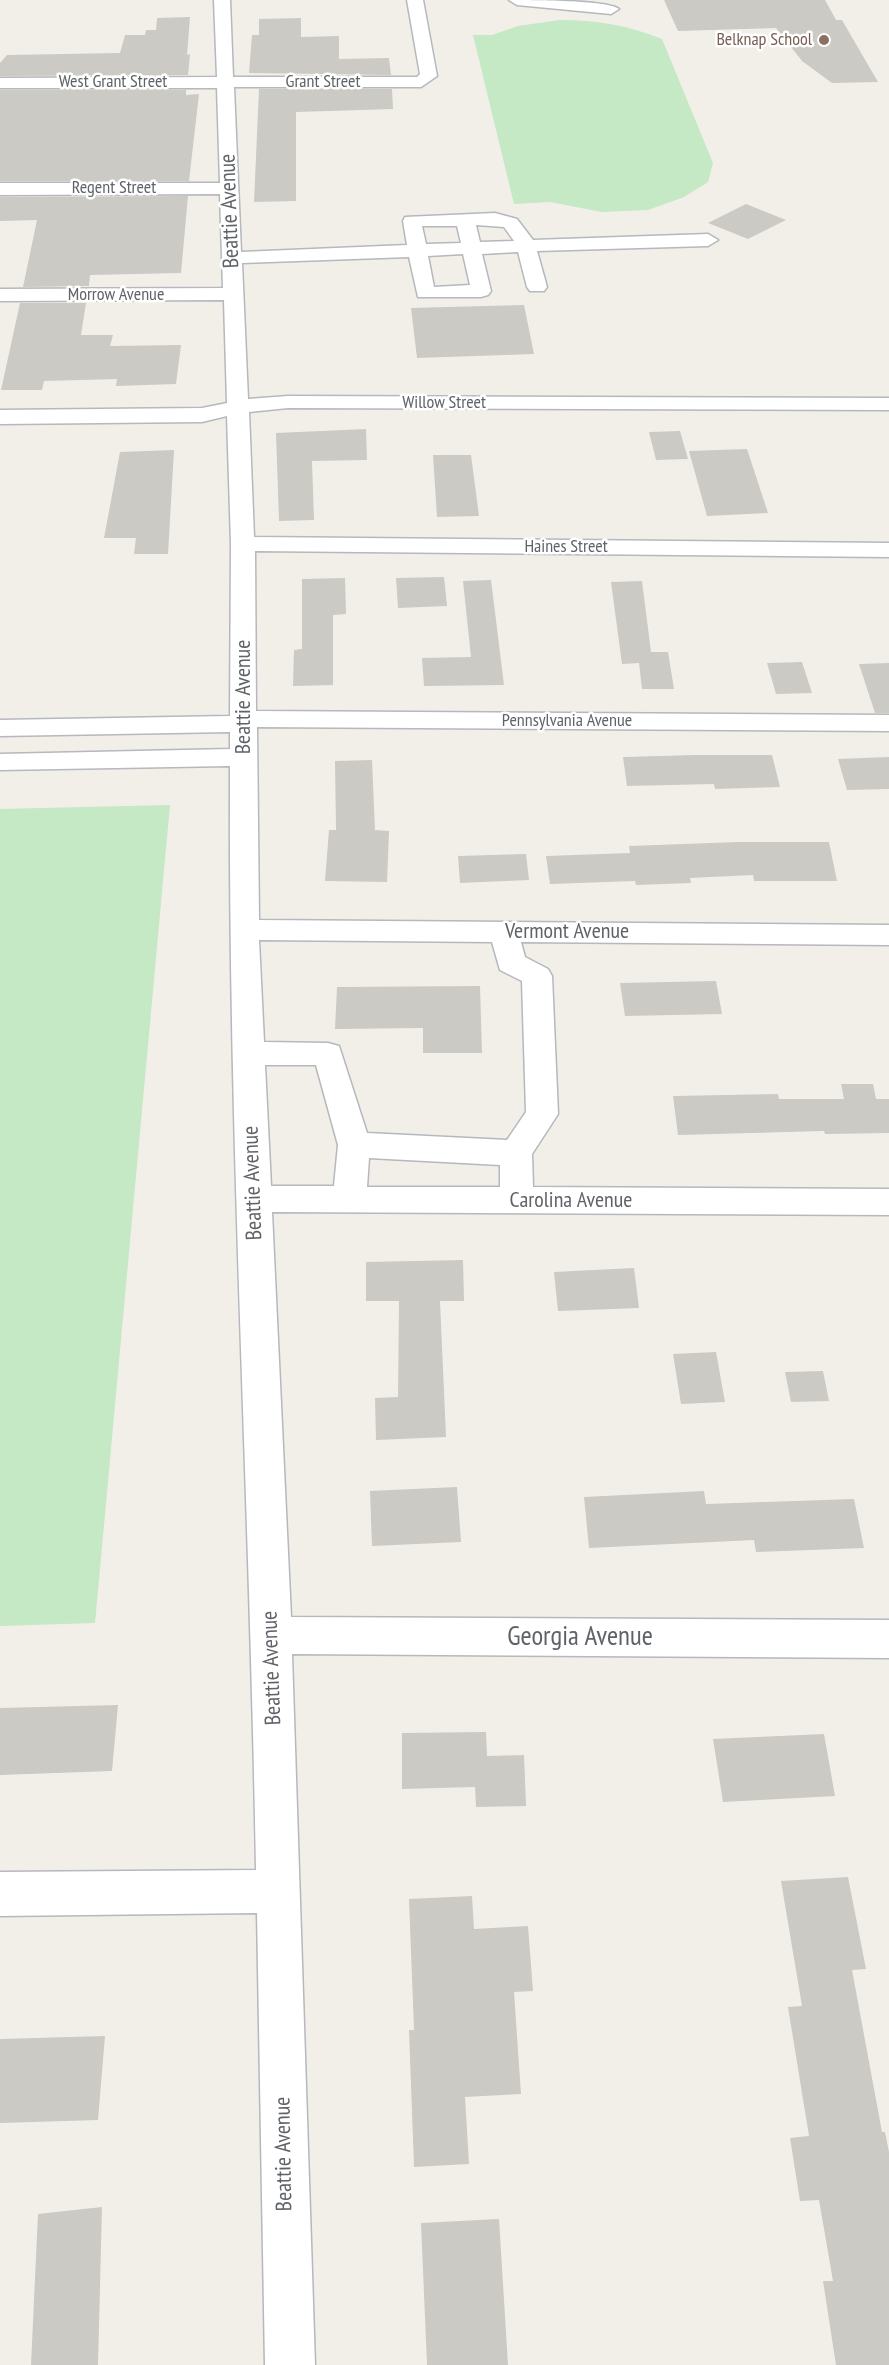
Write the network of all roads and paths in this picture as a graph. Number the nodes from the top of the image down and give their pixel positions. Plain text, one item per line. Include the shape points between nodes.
1 (222, 0) edge
2 (415, 0) edge
3 (517, 0) edge
4 (611, 9) dead end
5 (0, 82) edge
6 (226, 82) junction
7 (229, 188) junction
8 (0, 189) edge
9 (465, 220) junction
10 (708, 240) dead end
11 (526, 246) junction
12 (471, 249) junction
13 (417, 250) junction
14 (231, 258) junction
15 (537, 287) dead end
16 (232, 294) junction
17 (0, 295) edge
18 (889, 404) edge
19 (237, 407) junction
20 (0, 417) edge
21 (243, 544) junction
22 (889, 550) edge
23 (244, 721) junction
24 (889, 723) edge
25 (0, 728) edge
26 (244, 757) junction
27 (0, 762) edge
28 (244, 930) junction
29 (504, 932) junction
30 (889, 934) edge
31 (249, 1053) junction
32 (354, 1145) junction
33 (516, 1153) junction
34 (253, 1199) junction
35 (350, 1199) junction
36 (517, 1200) junction
37 (889, 1202) edge
38 (272, 1635) junction
39 (889, 1639) edge
40 (278, 1891) junction
41 (0, 1894) edge
42 (290, 2365) edge

1 - 6 street, Beattie Avenue
2 - 6 street, Grant Street via 429,76 421,82
3 - 4 street
5 - 6 street, West Grant Street
6 - 7 street, Beattie Avenue
7 - 8 street, Regent Street
7 - 14 street, Beattie Avenue
9 - 11 street via 512,222 521,231
9 - 12 street
9 - 13 street via 412,221
10 - 11 street
11 - 12 street
11 - 15 street
12 - 13 street
12 - 13 street via 481,291 425,293
13 - 14 street
14 - 16 street, Beattie Avenue
16 - 17 street, Morrow Avenue
16 - 19 street, Beattie Avenue
18 - 19 street, Willow Street via 288,402
19 - 20 street, Willow Street via 202,414
19 - 21 street, Beattie Avenue
21 - 22 street, Haines Street
21 - 23 street, Beattie Avenue
23 - 24 street, Pennsylvania Avenue
23 - 25 street, Pennsylvania Avenue
23 - 26 street, Beattie Avenue
26 - 27 street
26 - 28 street, Beattie Avenue
28 - 29 street, Vermont Avenue
28 - 31 street, Beattie Avenue
29 - 30 street, Vermont Avenue
29 - 33 street via 511,963 537,976 542,1114
31 - 32 street via 328,1054
31 - 34 street, Beattie Avenue
32 - 33 street
32 - 35 street
33 - 36 street
34 - 35 street, Carolina Avenue
34 - 38 street, Beattie Avenue
35 - 36 street, Carolina Avenue
36 - 37 street, Carolina Avenue
38 - 39 street, Georgia Avenue
38 - 40 street, Beattie Avenue
40 - 41 street
40 - 42 street, Beattie Avenue

